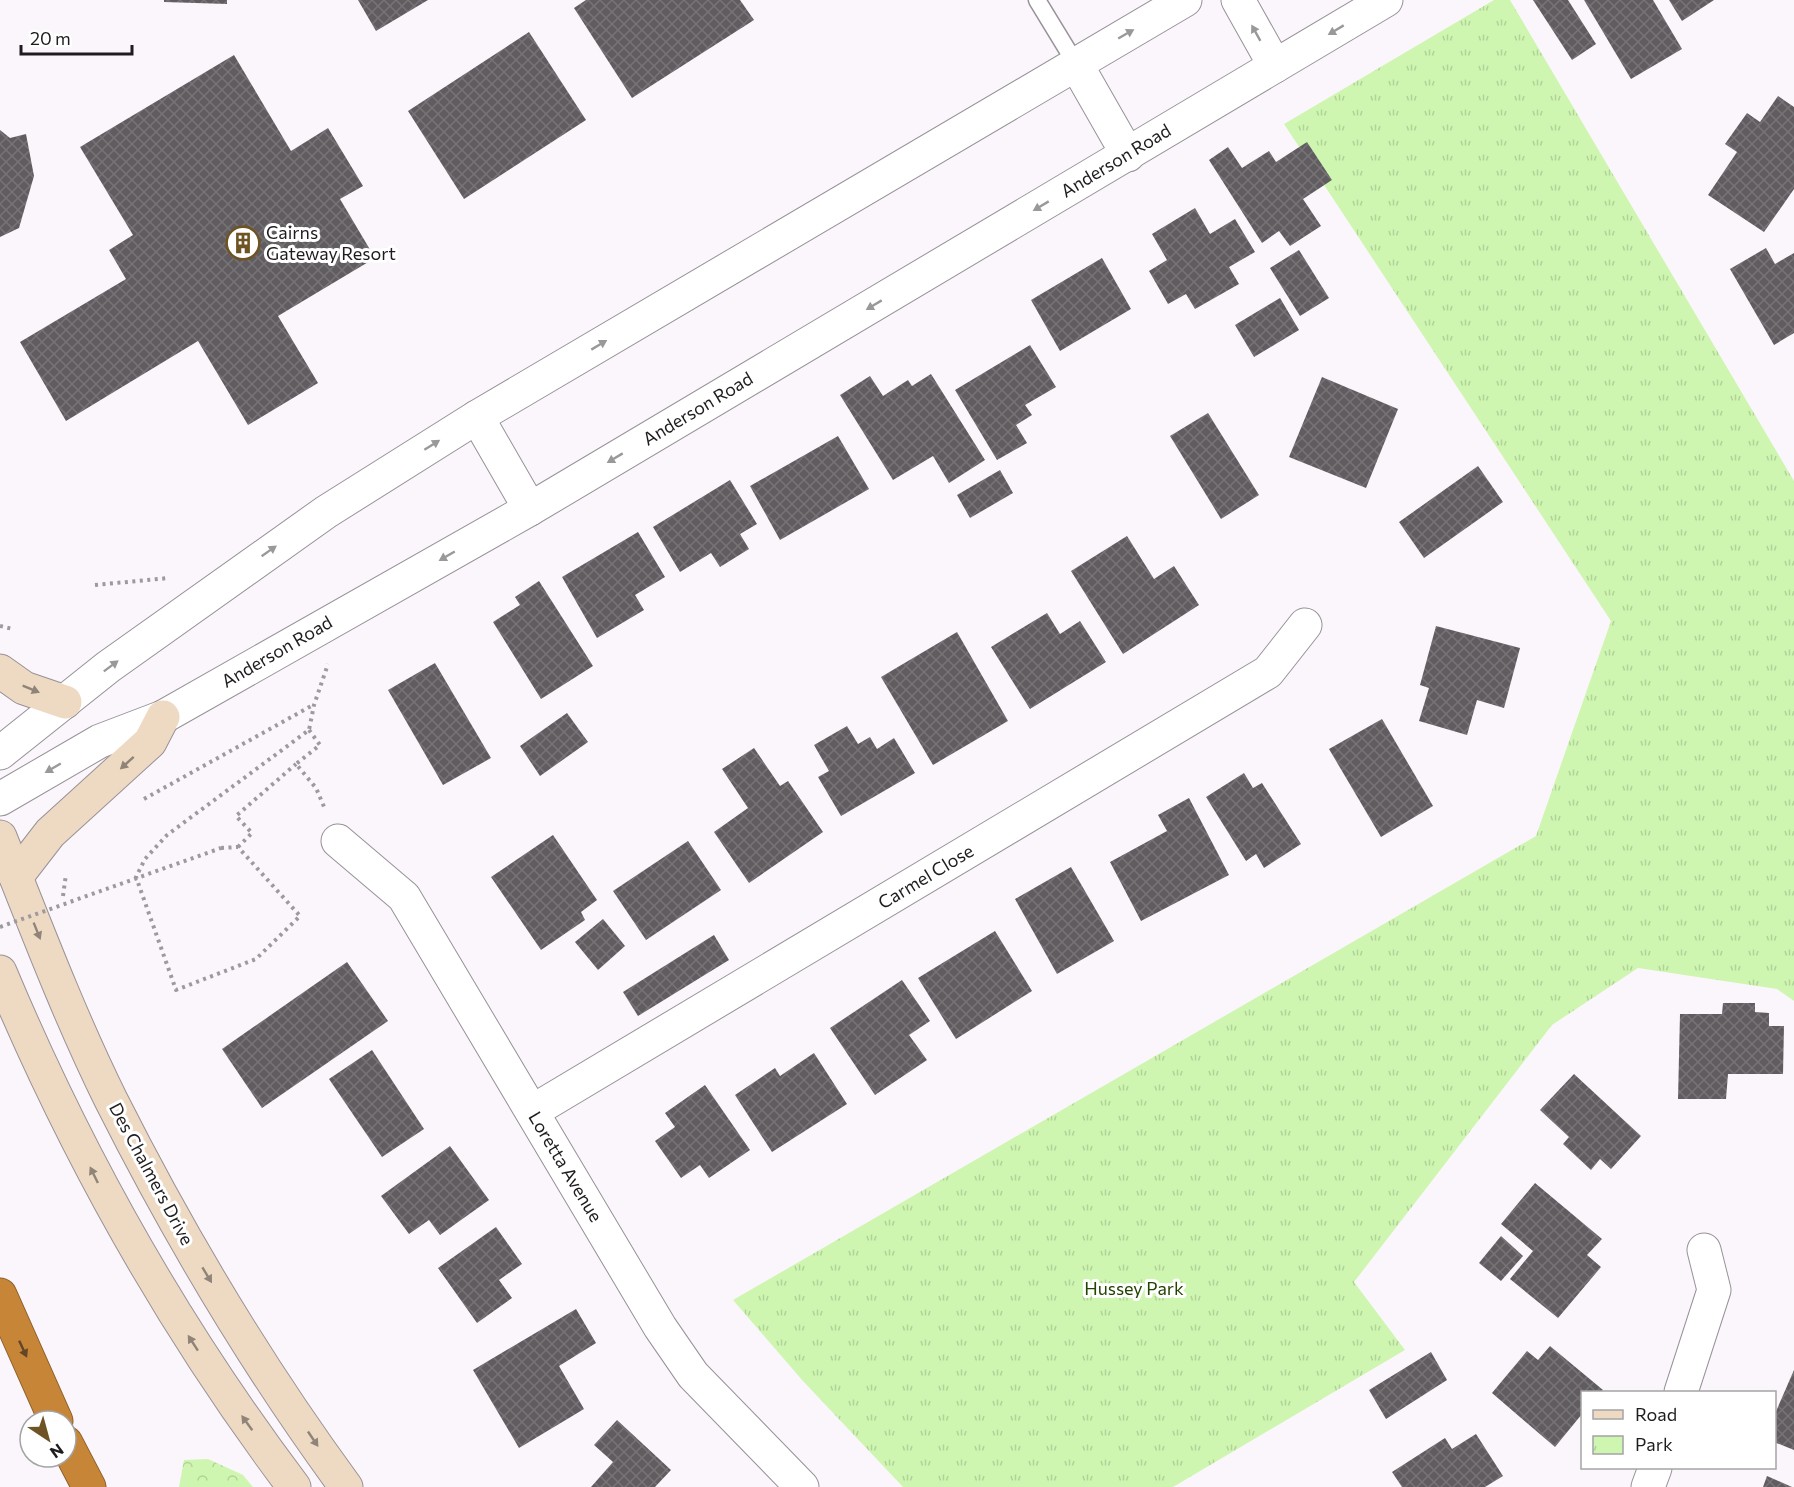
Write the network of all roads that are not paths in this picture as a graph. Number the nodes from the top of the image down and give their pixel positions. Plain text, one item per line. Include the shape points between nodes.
1 (1037, 0) edge
2 (1185, 0) edge
3 (1238, 0) edge
4 (1386, 0) edge
5 (1076, 64) junction
6 (1275, 66) junction
7 (1128, 155) junction
8 (477, 417) junction
9 (530, 509) junction
10 (1305, 625) dead end
11 (0, 671) edge
12 (65, 702) junction
13 (163, 717) junction
14 (0, 753) edge
15 (0, 799) edge
16 (0, 837) edge
17 (338, 841) road end
18 (16, 877) junction
19 (0, 972) edge
20 (533, 1112) junction
21 (1704, 1250) dead end
22 (0, 1295) edge
23 (1681, 1391) edge
24 (51, 1409) edge
25 (78, 1466) edge
26 (1654, 1469) edge
27 (89, 1487) edge
28 (294, 1487) edge
29 (346, 1487) edge
30 (802, 1487) edge
31 (1648, 1487) edge

1 - 5 lane
5 -> 2 street
6 -> 3 street
4 -> 6 street, Anderson Road
5 - 7 street
8 -> 5 street
6 - 7 street, Anderson Road
7 -> 9 street, Anderson Road
8 - 9 street
12 -> 8 street via 297,532
9 -> 13 street, Anderson Road
10 - 20 street, Carmel Close via 1268,672
11 -> 12 main road via 24,688
12 - 14 street
13 -> 15 street, Anderson Road via 100,741
13 -> 18 main road via 150,742 50,833
16 - 18 main road, Des Chalmers Drive
17 - 20 street, Loretta Avenue via 404,897
18 -> 29 main road, Des Chalmers Drive via 110,1098 166,1205 252,1349
28 -> 19 main road via 176,1317 102,1191 31,1046
20 - 30 street, Loretta Avenue via 660,1327 693,1375
21 - 23 street via 1714,1290
22 -> 24 highway
25 - 27 highway
26 - 31 street

